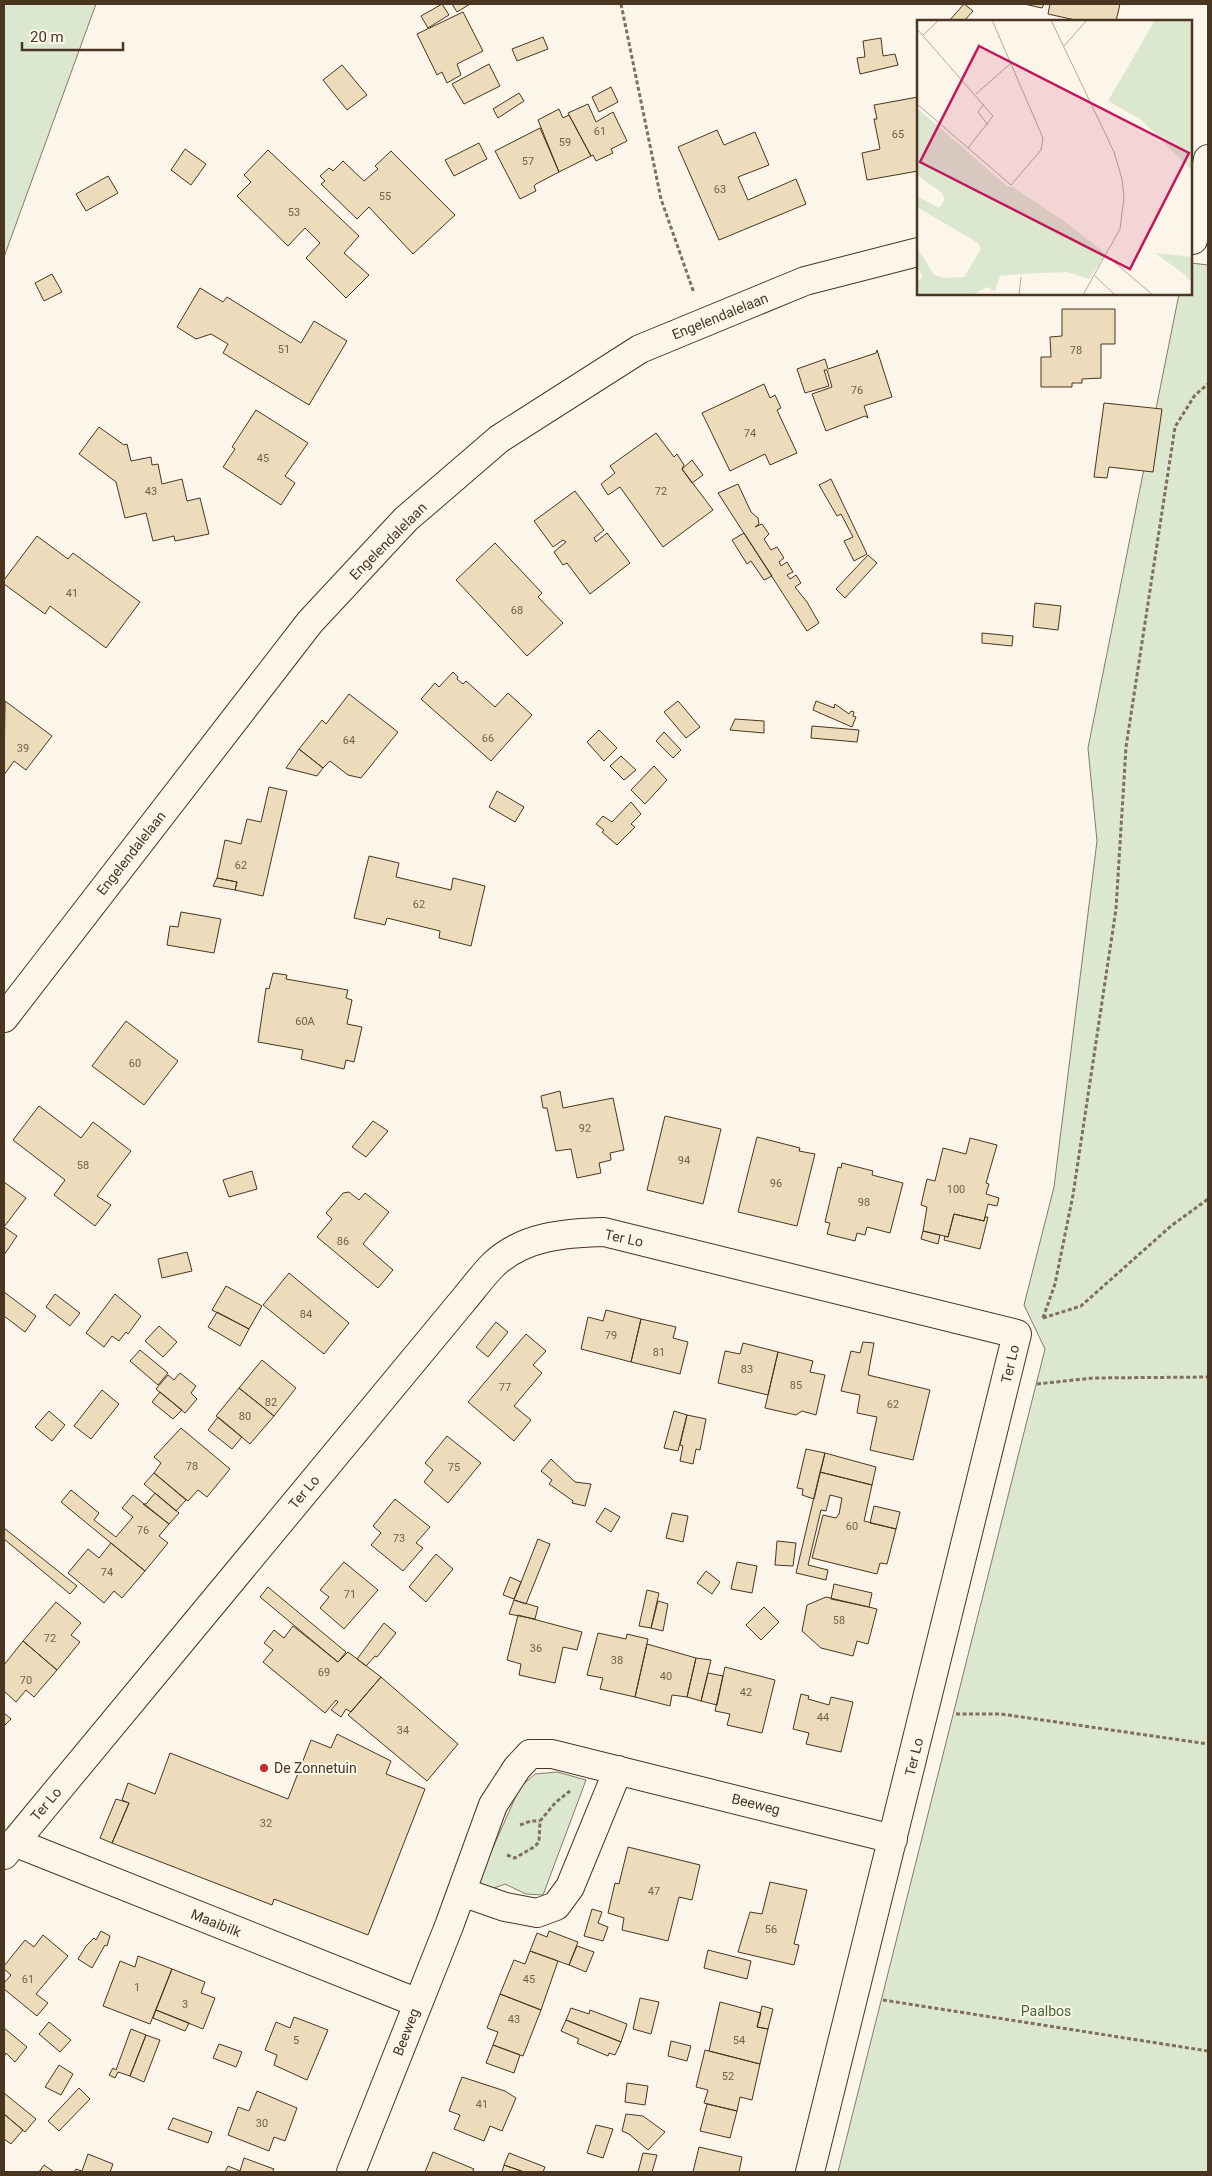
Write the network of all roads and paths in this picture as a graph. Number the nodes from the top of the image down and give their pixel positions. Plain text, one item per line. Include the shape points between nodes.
1 (621, 4) edge
2 (1208, 159) edge
3 (1197, 240) edge
4 (917, 252) edge
5 (704, 322) junction
6 (1208, 384) edge
7 (4, 1018) edge
8 (1208, 1199) edge
9 (1208, 1378) edge
10 (1002, 1396) junction
11 (924, 1714) junction
12 (1208, 1744) edge
13 (618, 1770) junction
14 (572, 1790) dead end
15 (896, 1830) junction
16 (9, 1848) edge
17 (502, 1860) dead end
18 (462, 1892) junction
19 (853, 1995) junction
20 (418, 2003) junction
21 (1208, 2051) edge
22 (351, 2172) edge
23 (810, 2172) edge

1 - 5 path via 661,199
2 - 3 street
4 - 5 street, Engelendalelaan via 805,281
5 - 7 street, Engelendalelaan via 640,349 499,439 406,519 310,622
6 - 8 path via 1195,395 1175,427 1126,746 1115,919 1073,1195 1055,1284 1043,1318 1081,1306 1171,1226
9 - 10 path via 1093,1378 1025,1385
10 - 11 street, Ter Lo
10 - 16 street, Ter Lo via 1017,1334 604,1232 562,1234 526,1244 495,1263
11 - 12 path via 1001,1714
11 - 15 street, Ter Lo
13 - 15 street, Beeweg
13 - 18 street, Beeweg via 552,1754 530,1754 493,1804
13 - 18 street via 570,1887 556,1906 537,1913
14 - 17 path via 556,1802 540,1821 539,1842 534,1848 515,1858 507,1855
15 - 19 street
16 - 20 street, Maaibilk
18 - 20 street, Beeweg
19 - 21 path
19 - 23 street
20 - 22 street, Beeweg

